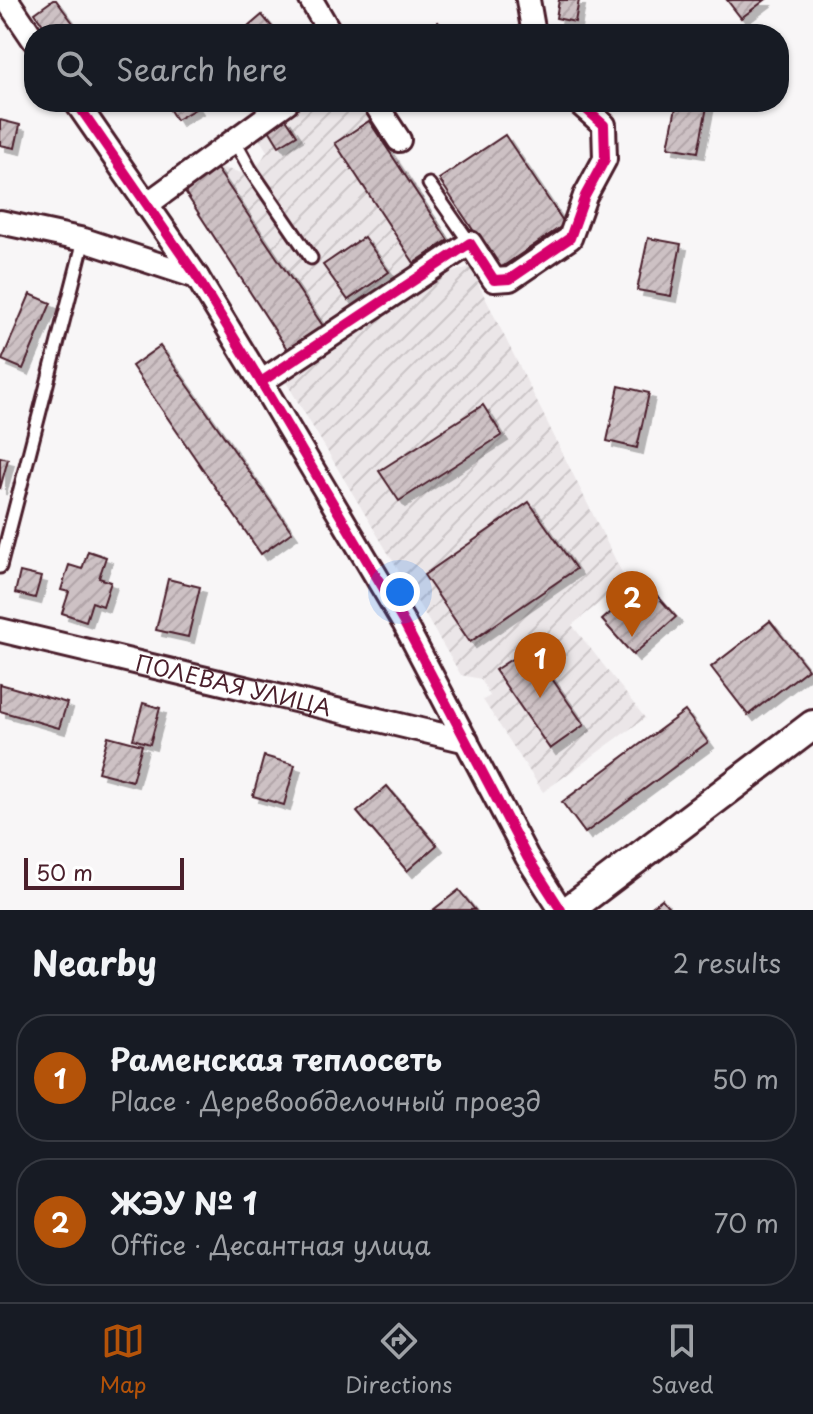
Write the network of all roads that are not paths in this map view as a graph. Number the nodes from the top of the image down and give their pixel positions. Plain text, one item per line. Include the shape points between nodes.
1 (7, 0) edge
2 (311, 0) edge
3 (528, 0) edge
4 (325, 24) edge
5 (532, 24) edge
6 (24, 25) edge
7 (83, 112) edge
8 (273, 112) edge
9 (381, 112) edge
10 (589, 112) edge
11 (234, 140) junction
12 (399, 140) dead end
13 (429, 184) dead end
14 (146, 205) junction
15 (0, 222) edge
16 (84, 240) junction
17 (470, 243) junction
18 (311, 258) dead end
19 (197, 277) junction
20 (261, 382) junction
21 (0, 567) edge
22 (0, 630) edge
23 (813, 725) edge
24 (467, 741) junction
25 (561, 910) edge
26 (569, 910) edge

1 - 6 street
2 - 4 street
3 - 5 street
7 - 14 street
8 - 11 street
9 - 12 street
10 - 17 street via 604,125 605,159 570,238 510,279 494,280
11 - 14 street
11 - 18 lane
13 - 17 lane
14 - 19 street
15 - 16 street
16 - 19 street
16 - 21 lane
17 - 20 street
19 - 20 street
20 - 24 street via 404,623
22 - 24 street, ПОЛЕВАЯ УЛИЦА
23 - 26 street
24 - 25 street

